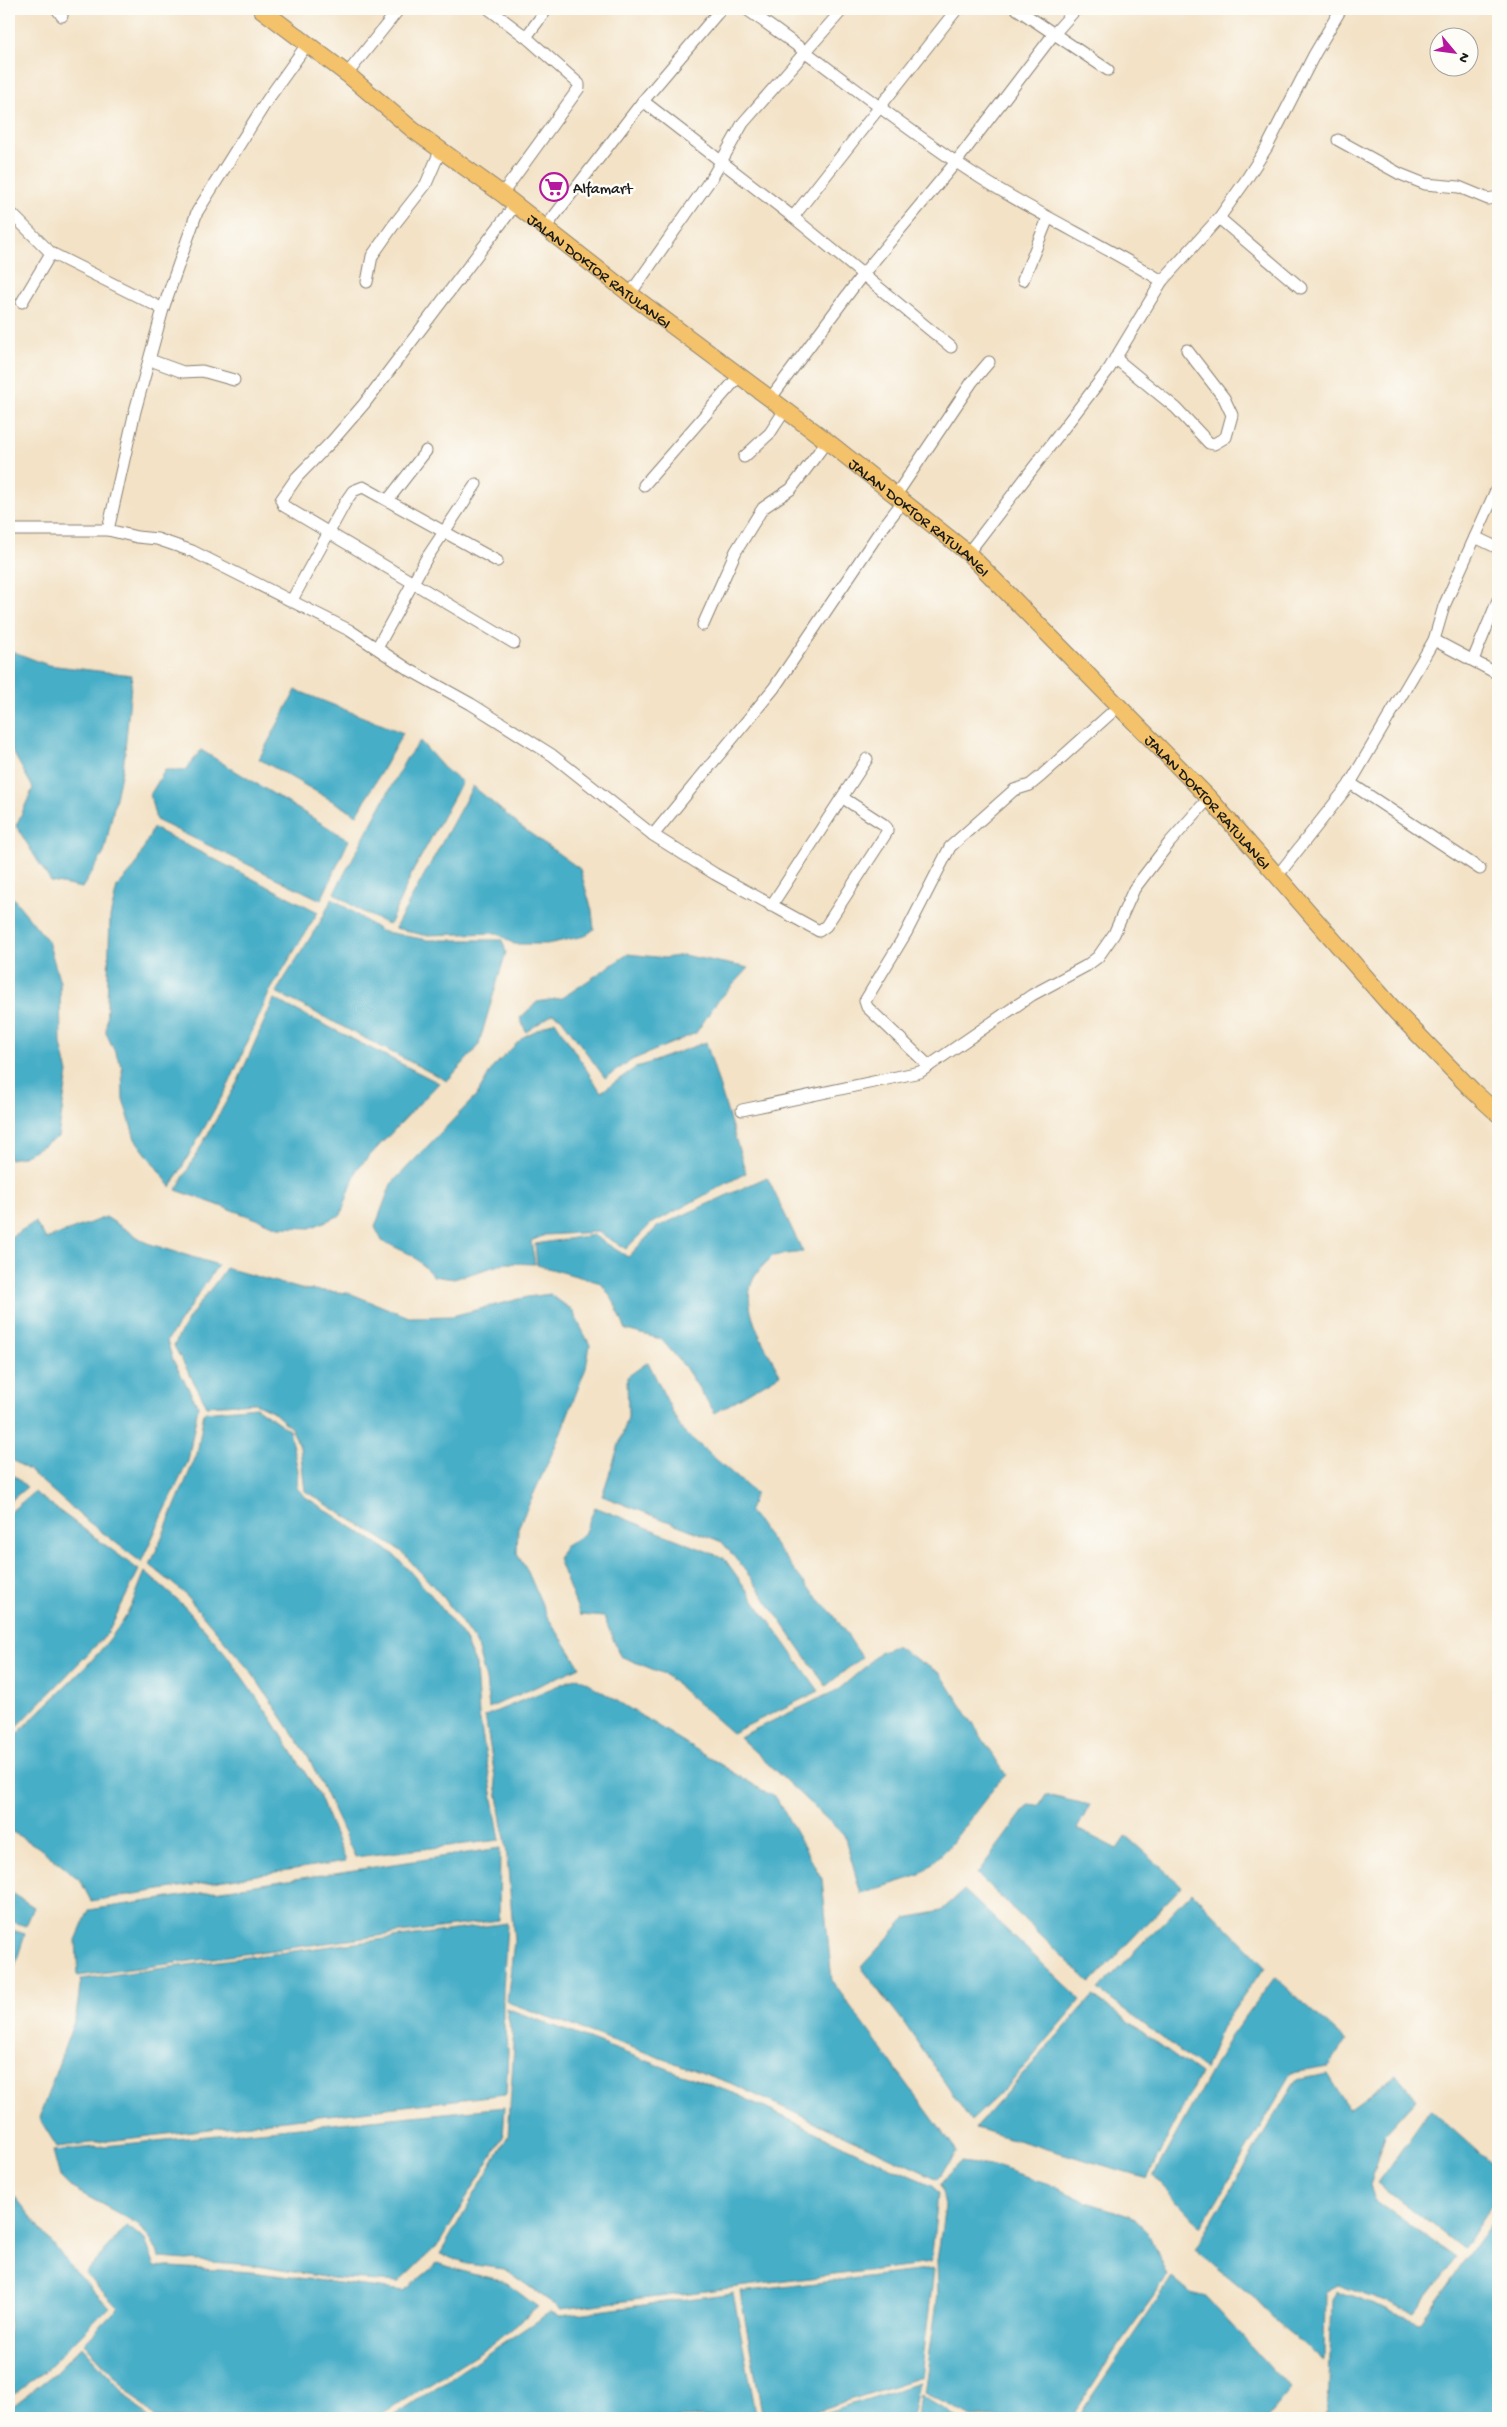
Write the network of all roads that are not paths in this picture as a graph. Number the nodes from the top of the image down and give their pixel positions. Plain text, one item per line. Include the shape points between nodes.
1 (261, 9) edge
2 (399, 9) edge
3 (489, 9) edge
4 (547, 9) edge
5 (721, 9) edge
6 (746, 9) edge
7 (842, 9) edge
8 (957, 9) edge
9 (1016, 9) edge
10 (1076, 9) edge
11 (1341, 9) edge
12 (1053, 35) junction
13 (526, 37) junction
14 (308, 43) junction
15 (807, 51) junction
16 (1108, 70) dead end
17 (347, 74) junction
18 (643, 100) junction
19 (881, 107) junction
20 (1338, 140) dead end
21 (441, 149) junction
22 (720, 160) junction
23 (956, 162) junction
24 (502, 194) junction
25 (1498, 196) edge
26 (515, 205) junction
27 (9, 211) edge
28 (792, 217) junction
29 (1048, 218) junction
30 (1219, 218) junction
31 (545, 228) junction
32 (51, 253) junction
33 (864, 274) junction
34 (1023, 280) dead end
35 (1162, 281) junction
36 (367, 282) dead end
37 (1302, 288) dead end
38 (630, 294) junction
39 (22, 302) dead end
40 (163, 309) junction
41 (951, 347) dead end
42 (1187, 350) dead end
43 (1115, 358) junction
44 (150, 360) junction
45 (989, 362) dead end
46 (739, 376) junction
47 (234, 380) dead end
48 (770, 400) junction
49 (785, 410) junction
50 (827, 441) junction
51 (426, 452) dead end
52 (744, 457) dead end
53 (476, 484) dead end
54 (644, 485) dead end
55 (1498, 486) edge
56 (900, 497) junction
57 (388, 500) junction
58 (9, 530) edge
59 (108, 530) junction
60 (444, 531) junction
61 (327, 534) junction
62 (1475, 538) junction
63 (1498, 548) edge
64 (968, 553) junction
65 (497, 561) dead end
66 (412, 584) junction
67 (292, 600) junction
68 (1498, 600) edge
69 (1496, 614) edge
70 (703, 625) dead end
71 (1434, 640) junction
72 (514, 643) dead end
73 (377, 648) junction
74 (1473, 660) junction
75 (1498, 674) edge
76 (1120, 705) junction
77 (867, 759) dead end
78 (1350, 783) junction
79 (842, 798) junction
80 (1209, 798) junction
81 (653, 835) junction
82 (1480, 869) dead end
83 (1278, 875) junction
84 (771, 906) junction
85 (929, 1066) junction
86 (742, 1110) dead end
87 (1498, 1114) edge

1 - 14 highway, JALAN DOKTOR RATULANGI
2 - 17 street
3 - 13 street
4 - 13 street
5 - 18 street
6 - 15 street
7 - 15 street
8 - 19 street
9 - 12 street
10 - 12 street
11 - 30 street via 1314,54 1267,147
12 - 16 street
12 - 23 street
13 - 24 street via 579,84 579,88
14 - 17 highway, JALAN DOKTOR RATULANGI
14 - 40 street via 268,98 197,212
15 - 19 street
15 - 22 street via 743,123
17 - 21 highway, JALAN DOKTOR RATULANGI via 413,130
18 - 22 street
18 - 31 street
19 - 23 street
19 - 28 street
20 - 25 street via 1418,182 1459,187 1488,199
21 - 24 highway, JALAN DOKTOR RATULANGI
21 - 36 street via 426,184 372,256
22 - 28 street
22 - 38 street via 713,176
23 - 29 street
23 - 33 street
24 - 26 highway, JALAN DOKTOR RATULANGI
26 - 31 highway, JALAN DOKTOR RATULANGI
26 - 61 street via 364,404 282,496 284,506
27 - 32 street
28 - 33 street
29 - 34 street
29 - 35 street via 1113,251
30 - 35 street
30 - 37 street
31 - 38 highway, JALAN DOKTOR RATULANGI
32 - 39 street
32 - 40 street
33 - 41 street
33 - 48 street
35 - 43 street
38 - 46 highway, JALAN DOKTOR RATULANGI
40 - 44 street
42 - 43 street via 1224,398 1232,415 1226,437 1214,444 1209,443 1176,408
43 - 64 street
44 - 47 street via 183,372 202,371
44 - 59 street via 134,411
45 - 56 street via 972,382
46 - 48 highway, JALAN DOKTOR RATULANGI
46 - 54 street
48 - 49 highway, JALAN DOKTOR RATULANGI
49 - 50 highway, JALAN DOKTOR RATULANGI
49 - 52 street via 770,433
50 - 56 highway, JALAN DOKTOR RATULANGI
50 - 70 street via 791,488 763,508 736,551
51 - 57 street
53 - 60 street
55 - 62 street
56 - 64 highway, JALAN DOKTOR RATULANGI
56 - 81 street via 774,688
57 - 60 street
57 - 61 street via 366,488 354,491
58 - 59 street
59 - 67 street via 174,544
60 - 65 street
60 - 66 street
61 - 66 street
61 - 67 street
62 - 63 street
62 - 71 street via 1444,606
64 - 76 highway, JALAN DOKTOR RATULANGI
66 - 72 street
66 - 73 street
67 - 73 street
68 - 69 street
69 - 74 street
71 - 74 street
71 - 78 street
73 - 81 street via 552,755
74 - 75 street
76 - 80 highway, JALAN DOKTOR RATULANGI
76 - 85 street via 1041,776 1014,790 950,847 906,933 866,1001 867,1008
77 - 79 street
78 - 82 street
78 - 83 street
79 - 84 street
79 - 84 street via 887,828 885,838 822,931
80 - 83 highway, JALAN DOKTOR RATULANGI
80 - 85 street via 1134,889 1114,934 1098,957 1032,995
81 - 84 street
83 - 87 highway, JALAN DOKTOR RATULANGI via 1397,1013
85 - 86 street via 920,1072

